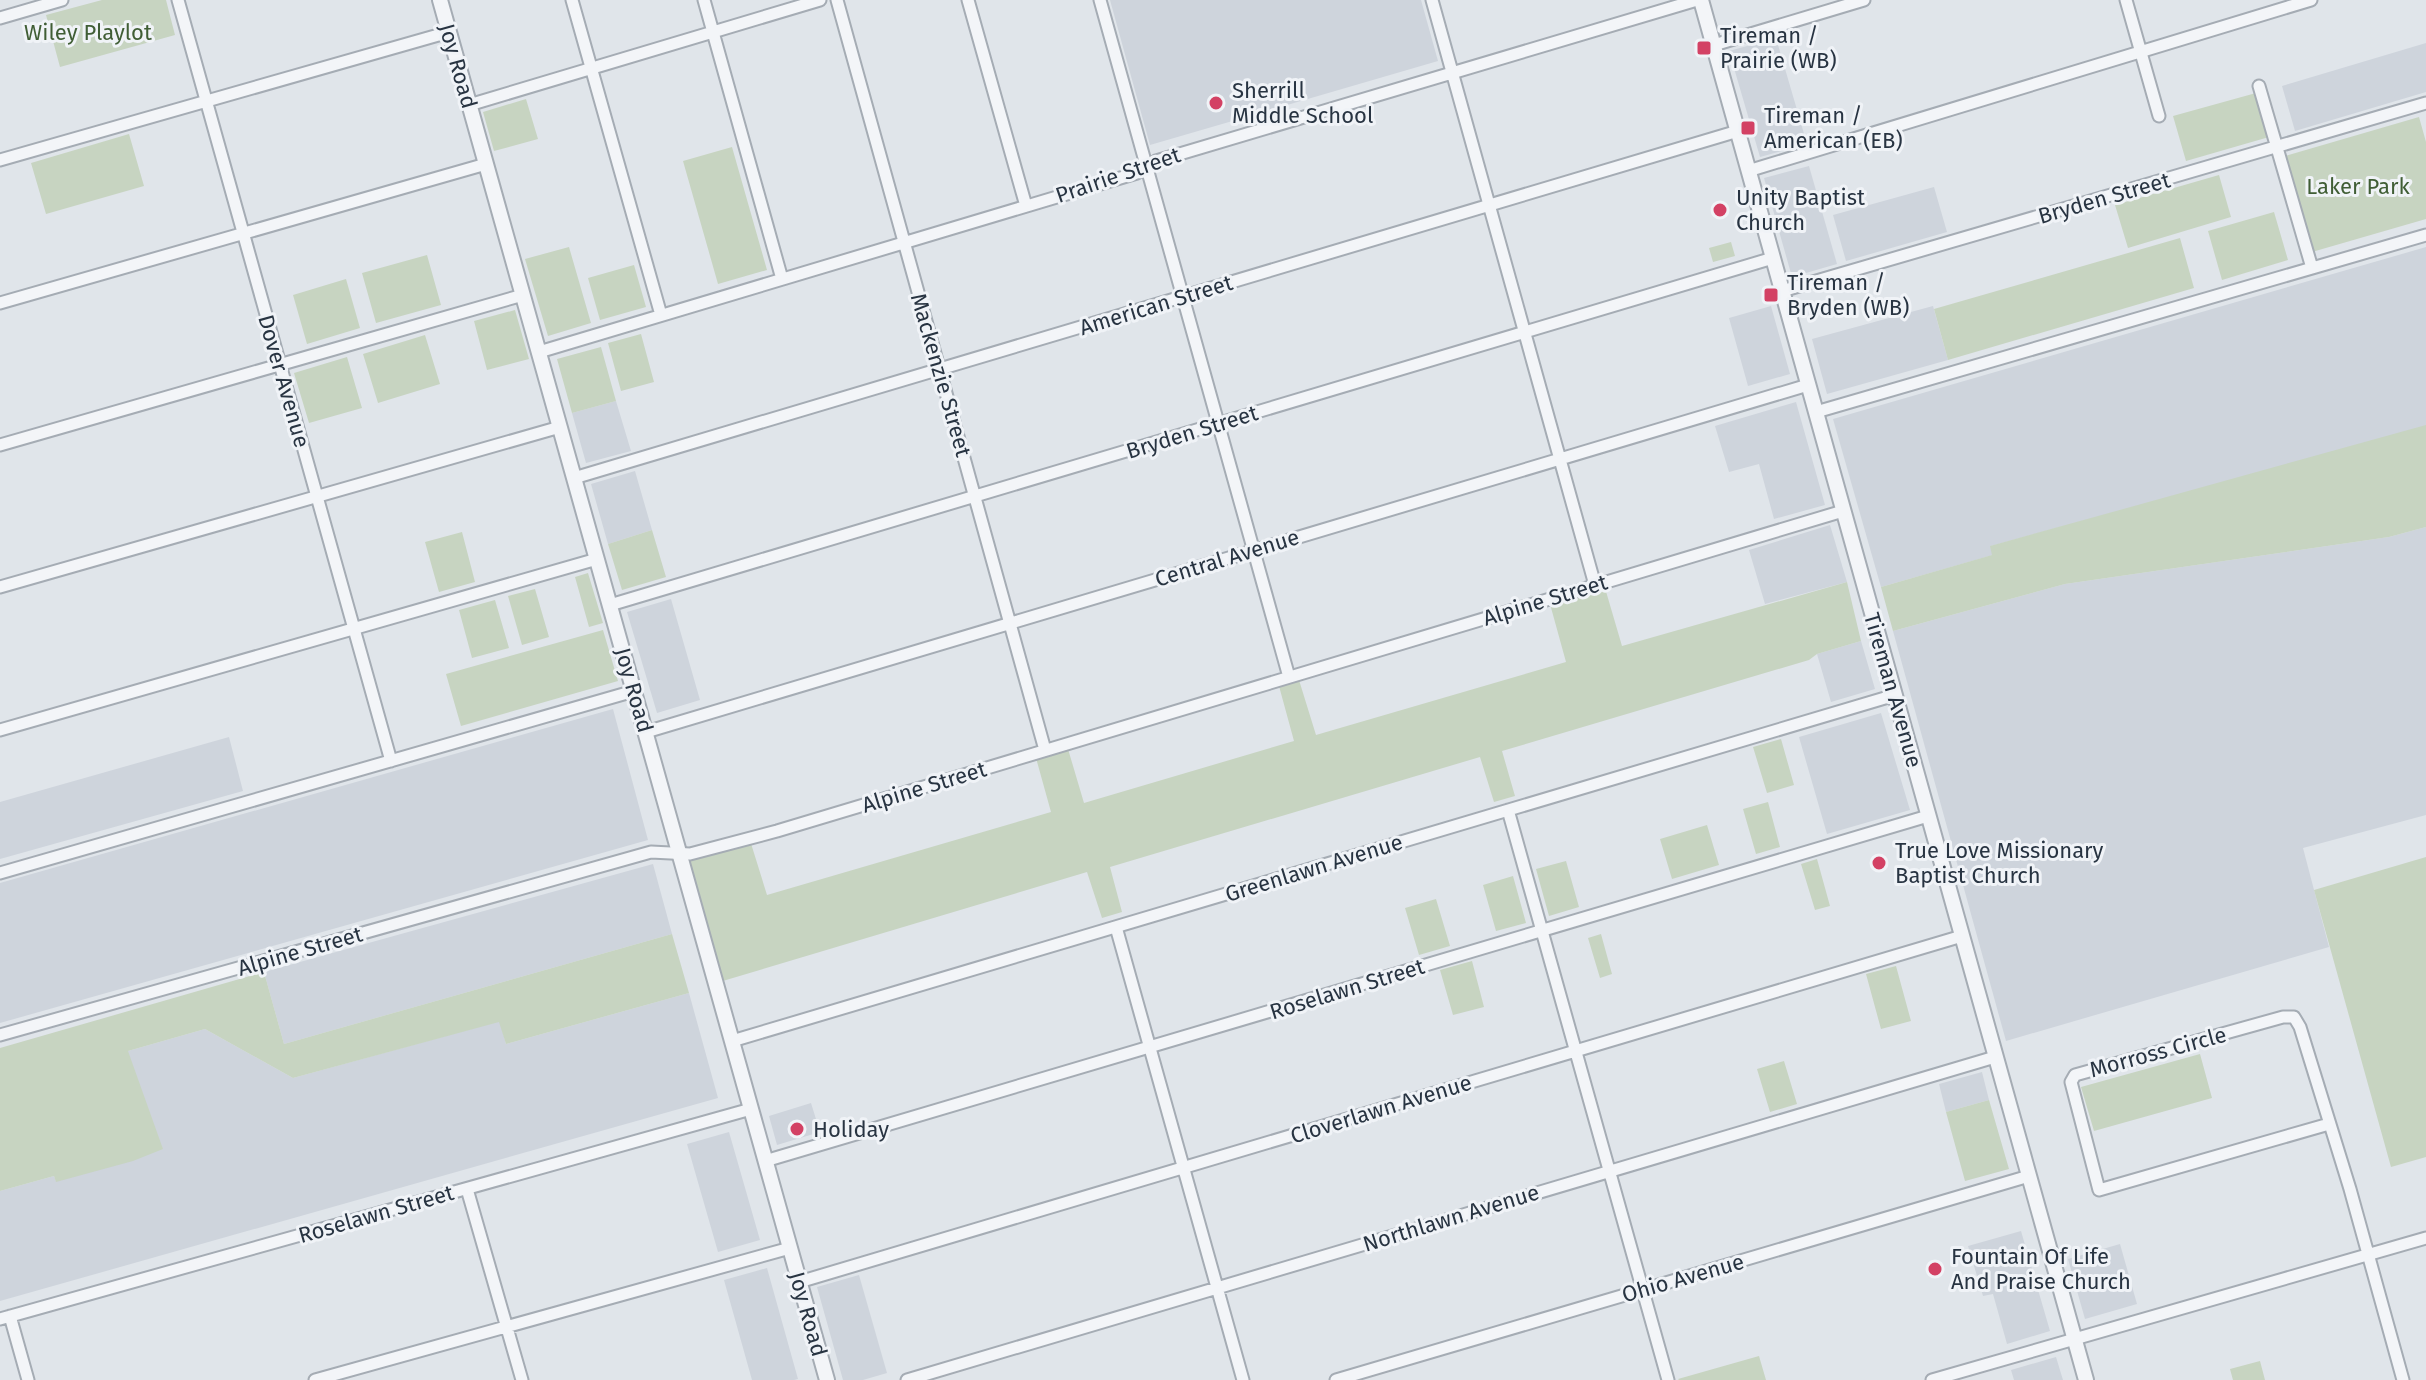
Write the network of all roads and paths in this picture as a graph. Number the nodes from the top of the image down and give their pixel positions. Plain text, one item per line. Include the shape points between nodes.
1 (62, 0) edge
2 (178, 0) edge
3 (440, 0) edge
4 (572, 0) edge
5 (704, 0) edge
6 (820, 0) edge
7 (837, 0) edge
8 (968, 0) edge
9 (1100, 0) edge
10 (1432, 0) edge
11 (1699, 0) edge
12 (1864, 0) edge
13 (2126, 0) edge
14 (2311, 0) edge
15 (0, 18) edge
16 (449, 32) junction
17 (713, 32) junction
18 (1714, 45) junction
19 (2140, 52) junction
20 (591, 68) junction
21 (1452, 73) junction
22 (2259, 86) dead end
23 (206, 101) junction
24 (2426, 103) edge
25 (469, 105) junction
26 (2159, 116) dead end
27 (1738, 131) junction
28 (2277, 146) junction
29 (0, 160) edge
30 (486, 164) junction
31 (1146, 167) junction
32 (1748, 171) junction
33 (1489, 205) junction
34 (1026, 206) junction
35 (243, 233) junction
36 (2426, 235) edge
37 (904, 243) junction
38 (1773, 258) junction
39 (2312, 268) junction
40 (782, 279) junction
41 (1782, 291) junction
42 (523, 295) junction
43 (1183, 297) junction
44 (0, 303) edge
45 (661, 315) junction
46 (1525, 332) junction
47 (539, 352) junction
48 (280, 365) junction
49 (939, 369) junction
50 (1808, 385) junction
51 (1816, 412) junction
52 (1218, 424) junction
53 (560, 427) junction
54 (0, 445) edge
55 (1560, 459) junction
56 (574, 478) junction
57 (317, 496) junction
58 (975, 497) junction
59 (1843, 511) junction
60 (1254, 551) junction
61 (597, 559) junction
62 (1595, 585) junction
63 (0, 587) edge
64 (610, 605) junction
65 (1010, 623) junction
66 (353, 628) junction
67 (1289, 677) junction
68 (634, 691) junction
69 (1895, 695) junction
70 (0, 730) edge
71 (646, 732) junction
72 (1045, 750) junction
73 (391, 761) junction
74 (1508, 810) junction
75 (1928, 816) junction
76 (679, 852) junction
77 (0, 873) edge
78 (1116, 927) junction
79 (1542, 931) junction
80 (1962, 936) junction
81 (0, 1035) edge
82 (732, 1041) junction
83 (1150, 1047) junction
84 (1575, 1051) junction
85 (1995, 1057) junction
86 (751, 1109) junction
87 (2329, 1124) junction
88 (765, 1161) junction
89 (1183, 1167) junction
90 (1609, 1172) junction
91 (2029, 1176) junction
92 (467, 1189) junction
93 (2426, 1238) edge
94 (790, 1248) junction
95 (2368, 1255) junction
96 (799, 1282) junction
97 (1217, 1288) junction
98 (1643, 1289) junction
99 (5, 1317) edge
100 (507, 1326) junction
101 (2074, 1338) junction
102 (28, 1380) edge
103 (315, 1380) edge
104 (522, 1380) edge
105 (827, 1380) edge
106 (907, 1380) edge
107 (1243, 1380) edge
108 (1336, 1380) edge
109 (1668, 1380) edge
110 (1932, 1380) edge
111 (2086, 1380) edge
112 (2403, 1380) edge

1 - 15 street
2 - 23 street, Dover Avenue
3 - 16 street, Joy Road
4 - 20 street
5 - 17 street
6 - 17 street
7 - 37 street, Mackenzie Street
8 - 34 street
9 - 31 street
10 - 21 street
11 - 18 street, Tireman Avenue
11 - 21 street, Prairie Street
12 - 18 street
13 - 19 street
14 - 19 street
16 - 23 street
16 - 25 street, Joy Road
17 - 20 street
17 - 40 street
18 - 27 street, Tireman Avenue
19 - 26 street
19 - 32 street
20 - 25 street
20 - 45 street
21 - 31 street, Prairie Street
21 - 33 street
22 - 28 street
23 - 29 street
23 - 35 street, Dover Avenue
24 - 28 street, Bryden Street
25 - 30 street, Joy Road
27 - 32 street, Tireman Avenue
27 - 33 street, American Street
28 - 39 street
28 - 41 street, Bryden Street
30 - 35 street
30 - 42 street, Joy Road
31 - 34 street, Prairie Street
31 - 43 street
32 - 38 street, Tireman Avenue
33 - 43 street, American Street
33 - 46 street
34 - 37 street, Prairie Street
35 - 44 street
35 - 48 street, Dover Avenue
36 - 39 street
37 - 40 street, Prairie Street
37 - 49 street, Mackenzie Street
38 - 41 street, Tireman Avenue
38 - 46 street, Bryden Street
39 - 51 street
40 - 45 street, Prairie Street
41 - 50 street, Tireman Avenue
42 - 47 street, Joy Road
42 - 48 street
43 - 49 street, American Street
43 - 52 street
45 - 47 street, Prairie Street
46 - 52 street, Bryden Street
46 - 55 street
47 - 53 street, Joy Road
48 - 54 street
48 - 57 street, Dover Avenue
49 - 56 street, American Street
49 - 58 street, Mackenzie Street
50 - 51 street, Tireman Avenue
50 - 55 street, Central Avenue
51 - 59 street, Tireman Avenue
52 - 58 street, Bryden Street
52 - 60 street
53 - 56 street, Joy Road
53 - 57 street
55 - 60 street, Central Avenue
55 - 62 street
56 - 61 street, Joy Road
57 - 63 street
57 - 66 street, Dover Avenue
58 - 64 street, Bryden Street
58 - 65 street, Mackenzie Street
59 - 62 street, Alpine Street
59 - 69 street, Tireman Avenue
60 - 65 street, Central Avenue
60 - 67 street
61 - 64 street, Joy Road
61 - 66 street
62 - 67 street, Alpine Street
64 - 68 street, Joy Road
65 - 71 street, Central Avenue
65 - 72 street, Mackenzie Street
66 - 70 street
66 - 73 street, Dover Avenue
67 - 72 street, Alpine Street
68 - 71 street, Joy Road
68 - 73 street
69 - 74 street, Greenlawn Avenue
69 - 75 street, Tireman Avenue
71 - 76 street, Joy Road
72 - 76 street, Alpine Street via 777,831 690,854
73 - 77 street
74 - 78 street, Greenlawn Avenue
74 - 79 street
75 - 79 street, Roselawn Street
75 - 80 street, Tireman Avenue
76 - 81 street, Alpine Street via 651,852
76 - 82 street, Joy Road
78 - 82 street, Greenlawn Avenue
78 - 83 street
79 - 83 street, Roselawn Street
79 - 84 street
80 - 84 street, Cloverlawn Avenue
80 - 85 street, Tireman Avenue
82 - 86 street, Joy Road
83 - 88 street, Roselawn Street
83 - 89 street
84 - 89 street, Cloverlawn Avenue
84 - 90 street
85 - 90 street, Northlawn Avenue
85 - 91 street, Tireman Avenue
86 - 88 street, Joy Road
86 - 92 street, Roselawn Street
87 - 87 street, Morross Circle via 2099,1190 2071,1082 2075,1075 2294,1017
87 - 95 street, Morross Circle
88 - 94 street, Joy Road
89 - 96 street, Cloverlawn Avenue
89 - 97 street
90 - 97 street, Northlawn Avenue
90 - 98 street
91 - 98 street, Ohio Avenue
91 - 101 street, Tireman Avenue
92 - 99 street, Roselawn Street
92 - 100 street
93 - 95 street
94 - 96 street, Joy Road
94 - 100 street
95 - 101 street
95 - 112 street, Morross Circle
96 - 105 street, Joy Road
97 - 106 street, Northlawn Avenue
97 - 107 street
98 - 108 street, Ohio Avenue
98 - 109 street
99 - 102 street
100 - 103 street
100 - 104 street
101 - 110 street
101 - 111 street, Tireman Avenue

